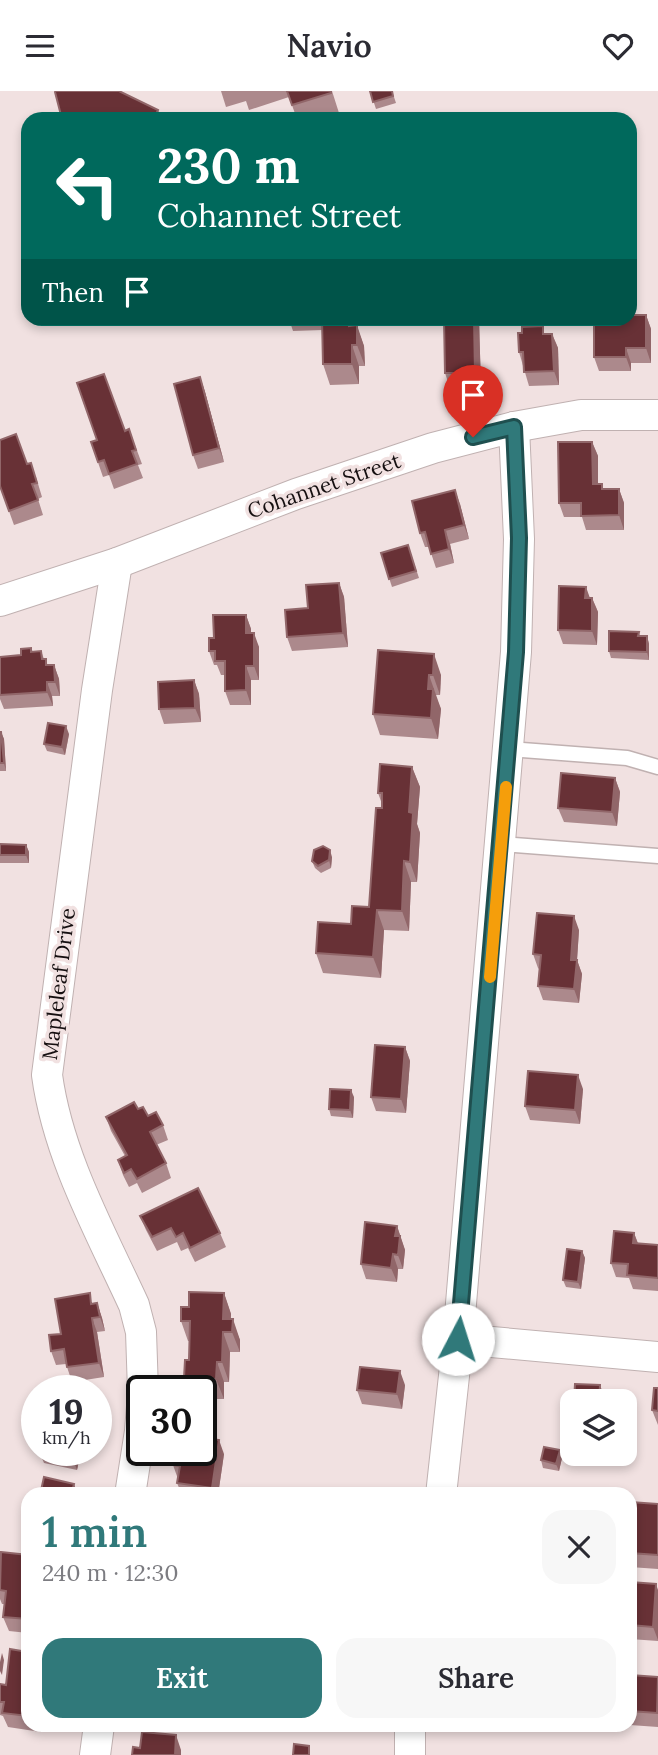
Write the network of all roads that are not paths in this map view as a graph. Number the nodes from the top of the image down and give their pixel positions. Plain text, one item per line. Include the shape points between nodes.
1 (658, 415) edge
2 (514, 427) junction
3 (117, 563) junction
4 (0, 601) edge
5 (509, 749) junction
6 (658, 767) edge
7 (502, 844) junction
8 (658, 856) edge
9 (458, 1339) junction
10 (658, 1357) edge
11 (142, 1375) edge
12 (135, 1466) edge
13 (131, 1487) edge
14 (442, 1487) edge
15 (98, 1732) edge
16 (410, 1732) edge
17 (95, 1755) edge
18 (410, 1755) edge

1 - 2 street, Cohannet Street via 581,415
2 - 3 street, Cohannet Street via 433,448
2 - 5 street via 519,538
3 - 4 street, Cohannet Street
3 - 11 street, Mapleleaf Drive via 47,1075 61,1139 134,1305 141,1332
5 - 6 lane via 627,758
5 - 7 street
7 - 8 lane
7 - 9 street
9 - 10 street
9 - 14 street
12 - 13 street
15 - 17 street
16 - 18 street

